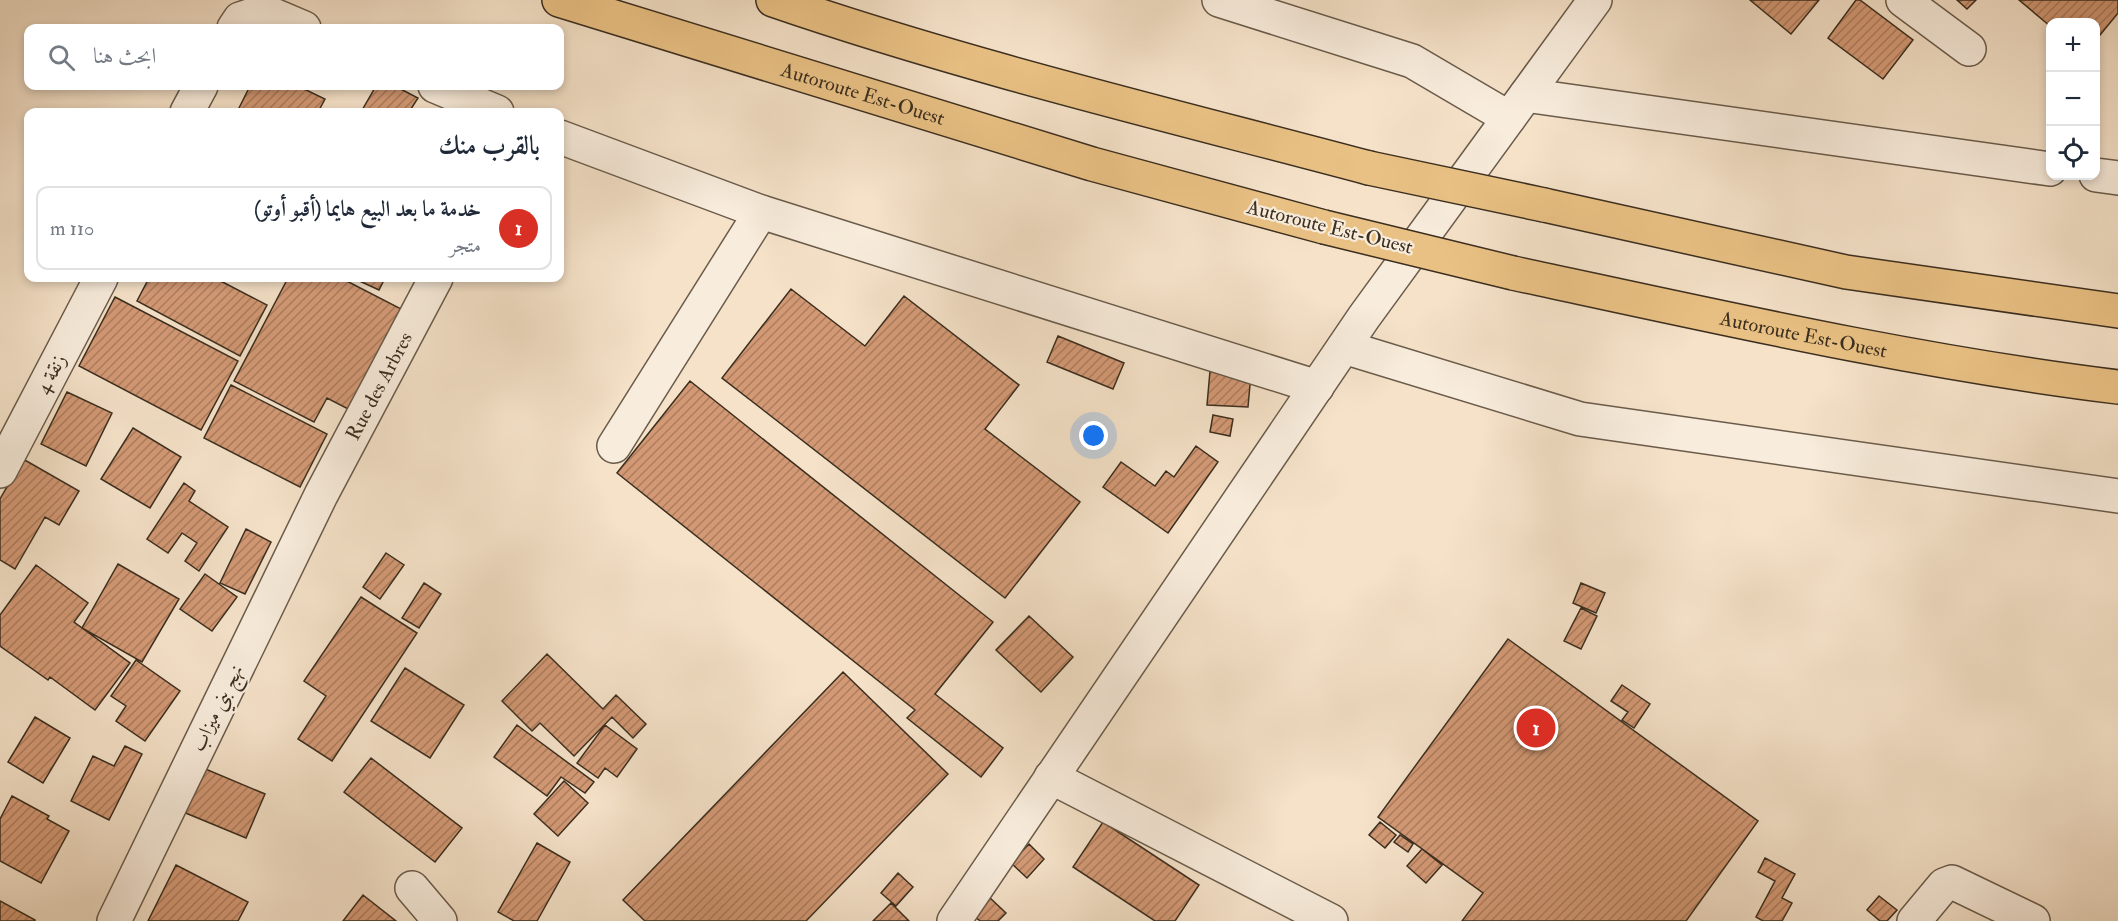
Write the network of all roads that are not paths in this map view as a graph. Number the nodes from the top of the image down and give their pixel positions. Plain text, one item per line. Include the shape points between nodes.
1 (559, 0) edge
2 (774, 0) edge
3 (1220, 0) edge
4 (1595, 0) edge
5 (1903, 0) edge
6 (237, 24) edge
7 (295, 24) edge
8 (1969, 49) dead end
9 (199, 90) edge
10 (445, 90) edge
11 (1518, 107) junction
12 (189, 108) edge
13 (487, 108) edge
14 (564, 138) edge
15 (2046, 169) edge
16 (2100, 176) edge
17 (2118, 178) edge
18 (761, 212) junction
19 (99, 282) edge
20 (434, 282) edge
21 (2118, 311) edge
22 (1344, 346) junction
23 (1317, 387) junction
24 (2118, 387) edge
25 (614, 446) dead end
26 (0, 471) edge
27 (321, 495) joint
28 (2118, 496) edge
29 (1051, 777) junction
30 (412, 888) dead end
31 (114, 921) edge
32 (440, 921) edge
33 (954, 921) edge
34 (1331, 921) edge
35 (1914, 921) edge
36 (2033, 921) edge

1 - 24 highway, Autoroute Est-Ouest, bridge via 1092,164 1513,273 1800,334
2 - 21 highway, bridge via 1075,90 1370,168 1846,272
3 - 11 street via 1412,61
4 - 11 street
5 - 8 street
6 - 7 street via 240,19 264,11
9 - 12 street
10 - 13 street
11 - 15 street
11 - 22 street
14 - 18 street
16 - 17 street
18 - 23 street
18 - 25 street
19 - 26 street, زنقة 4
20 - 27 street, Rue des Arbres
22 - 23 street
22 - 28 street via 1580,419
23 - 29 street
27 - 31 street, نهج بني ميزاب
29 - 33 street
29 - 34 street
30 - 32 street
35 - 36 street via 1944,885 1952,882

